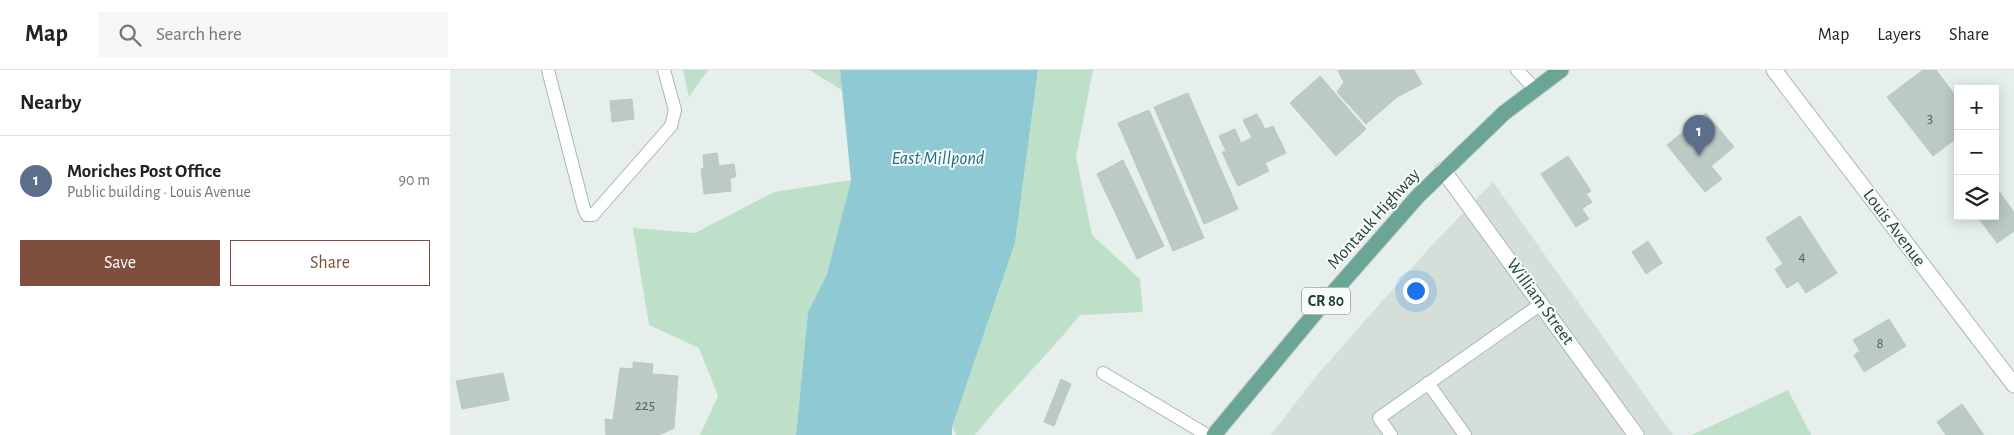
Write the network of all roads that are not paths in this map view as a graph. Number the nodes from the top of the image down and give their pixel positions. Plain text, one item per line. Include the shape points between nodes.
1 (548, 70) edge
2 (664, 70) edge
3 (1517, 70) edge
4 (1561, 70) edge
5 (1774, 70) edge
6 (1536, 90) junction
7 (1443, 170) junction
8 (1541, 304) junction
9 (1103, 373) dead end
10 (1428, 383) junction
11 (2014, 385) edge
12 (1207, 435) edge
13 (1214, 435) edge
14 (1391, 435) edge
15 (1466, 435) edge
16 (1636, 435) edge

1 - 2 lane via 584,209 587,215 593,216 671,126 675,110
3 - 6 lane
4 - 6 main road, Montauk Highway / CR 80
5 - 11 street, Louis Avenue
6 - 7 main road, Montauk Highway / CR 80 via 1504,113
7 - 8 street, William Street
7 - 13 main road, Montauk Highway / CR 80 via 1316,312
8 - 10 lane
8 - 16 street, William Street
9 - 12 lane
10 - 14 lane via 1379,418
10 - 15 lane

